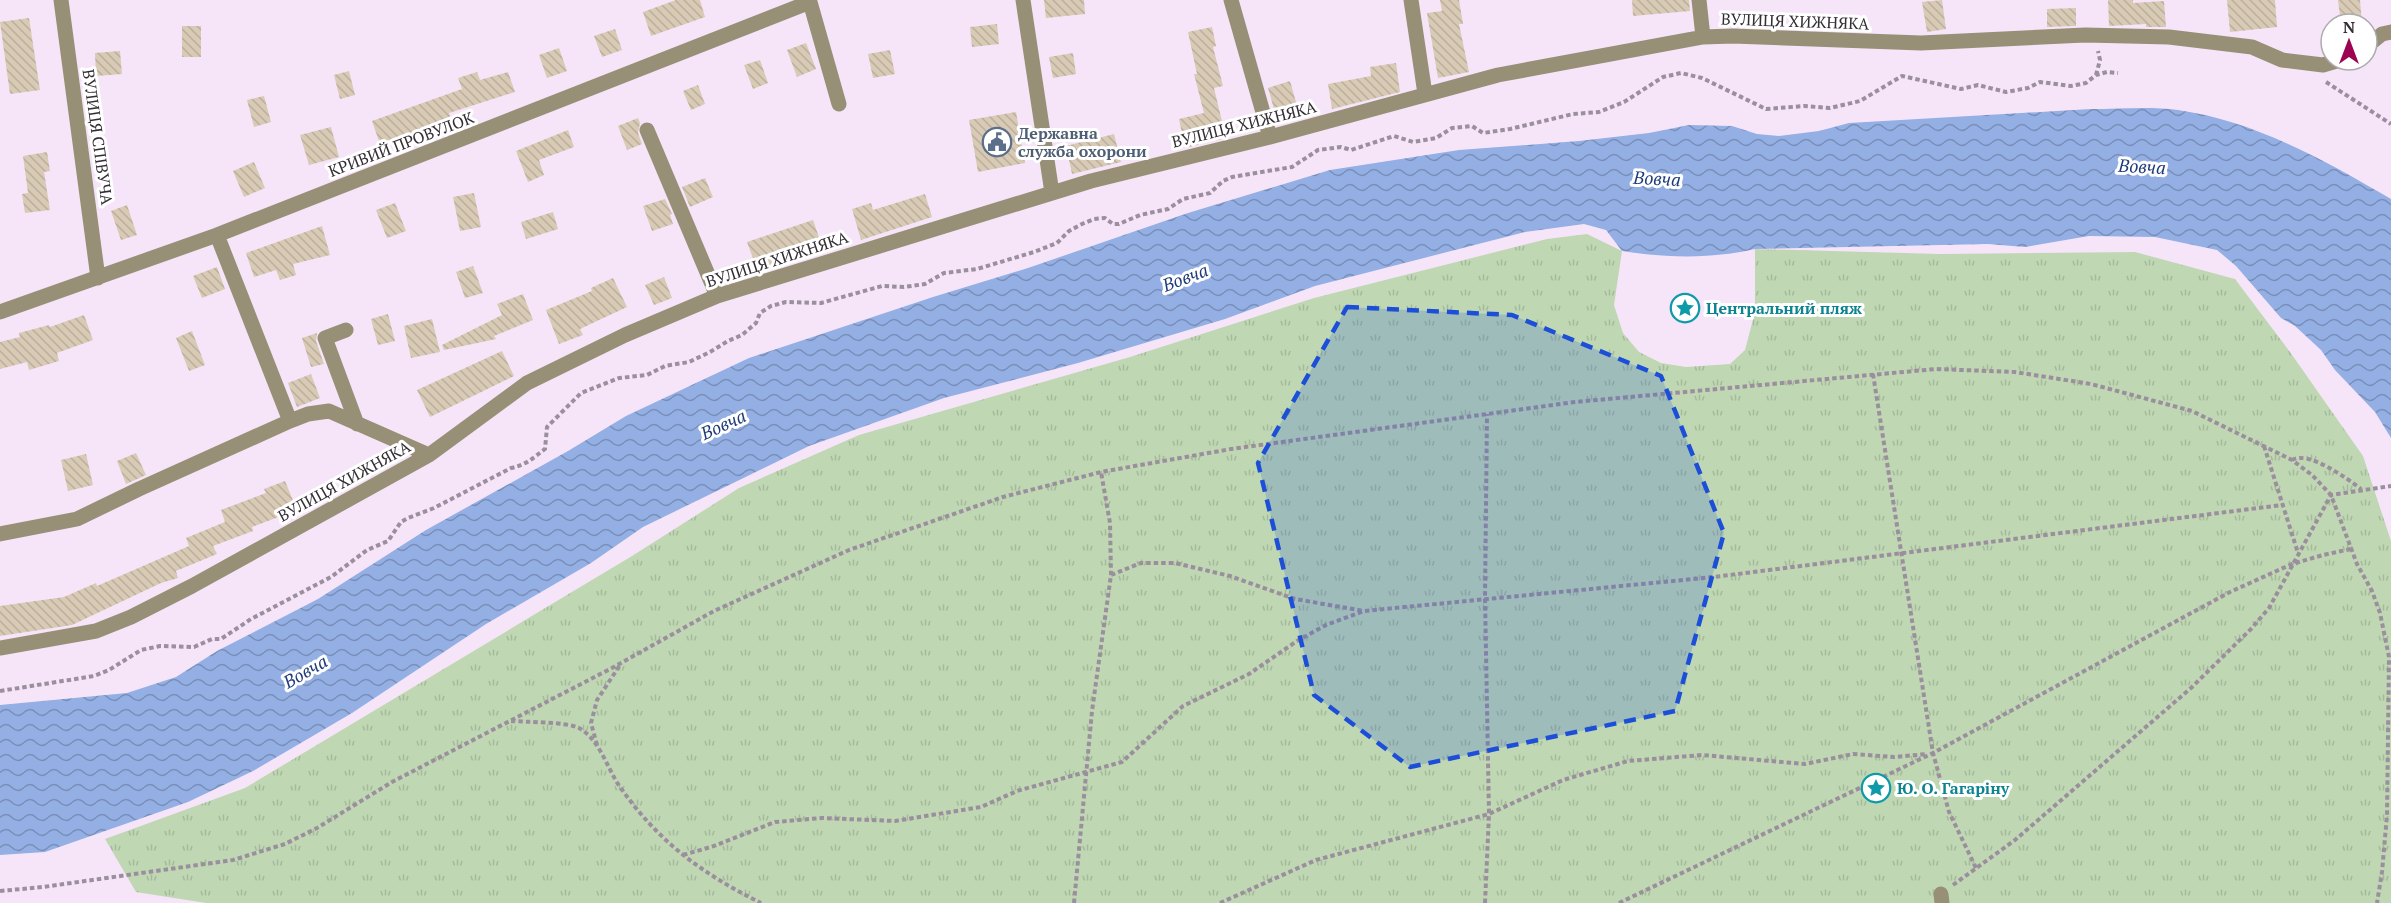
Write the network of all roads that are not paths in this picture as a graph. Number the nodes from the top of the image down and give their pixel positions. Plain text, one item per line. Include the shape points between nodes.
1 (61, 0) edge
2 (1023, 0) edge
3 (1230, 0) edge
4 (1411, 0) edge
5 (1699, 0) edge
6 (809, 1) edge
7 (1702, 37) junction
8 (2319, 65) edge
9 (1425, 94) junction
10 (839, 104) dead end
11 (647, 130) dead end
12 (1270, 137) junction
13 (1052, 193) junction
14 (217, 235) junction
15 (98, 278) junction
16 (717, 296) junction
17 (0, 312) edge
18 (346, 330) dead end
19 (290, 421) junction
20 (357, 424) junction
21 (429, 455) junction
22 (0, 534) edge
23 (0, 648) edge

1 - 15 street, ВУЛИЦЯ СПІВУЧА
2 - 13 street
3 - 12 street
4 - 9 street
5 - 7 street
6 - 10 street
6 - 14 street, КРИВИЙ ПРОВУЛОК
7 - 8 street, ВУЛИЦЯ ХИЖНЯКА via 1921,43 2085,35 2169,37 2252,47 2282,60
7 - 9 street, ВУЛИЦЯ ХИЖНЯКА via 1498,75
9 - 12 street, ВУЛИЦЯ ХИЖНЯКА
11 - 16 street
12 - 13 street, ВУЛИЦЯ ХИЖНЯКА
13 - 16 street, ВУЛИЦЯ ХИЖНЯКА
14 - 15 street, КРИВИЙ ПРОВУЛОК
14 - 19 street
15 - 17 street, КРИВИЙ ПРОВУЛОК
16 - 21 street, ВУЛИЦЯ ХИЖНЯКА via 624,334 527,383
18 - 20 street via 326,338
19 - 20 street via 330,411
19 - 22 street via 77,519
20 - 21 street
21 - 23 street, ВУЛИЦЯ ХИЖНЯКА via 131,617 96,632

